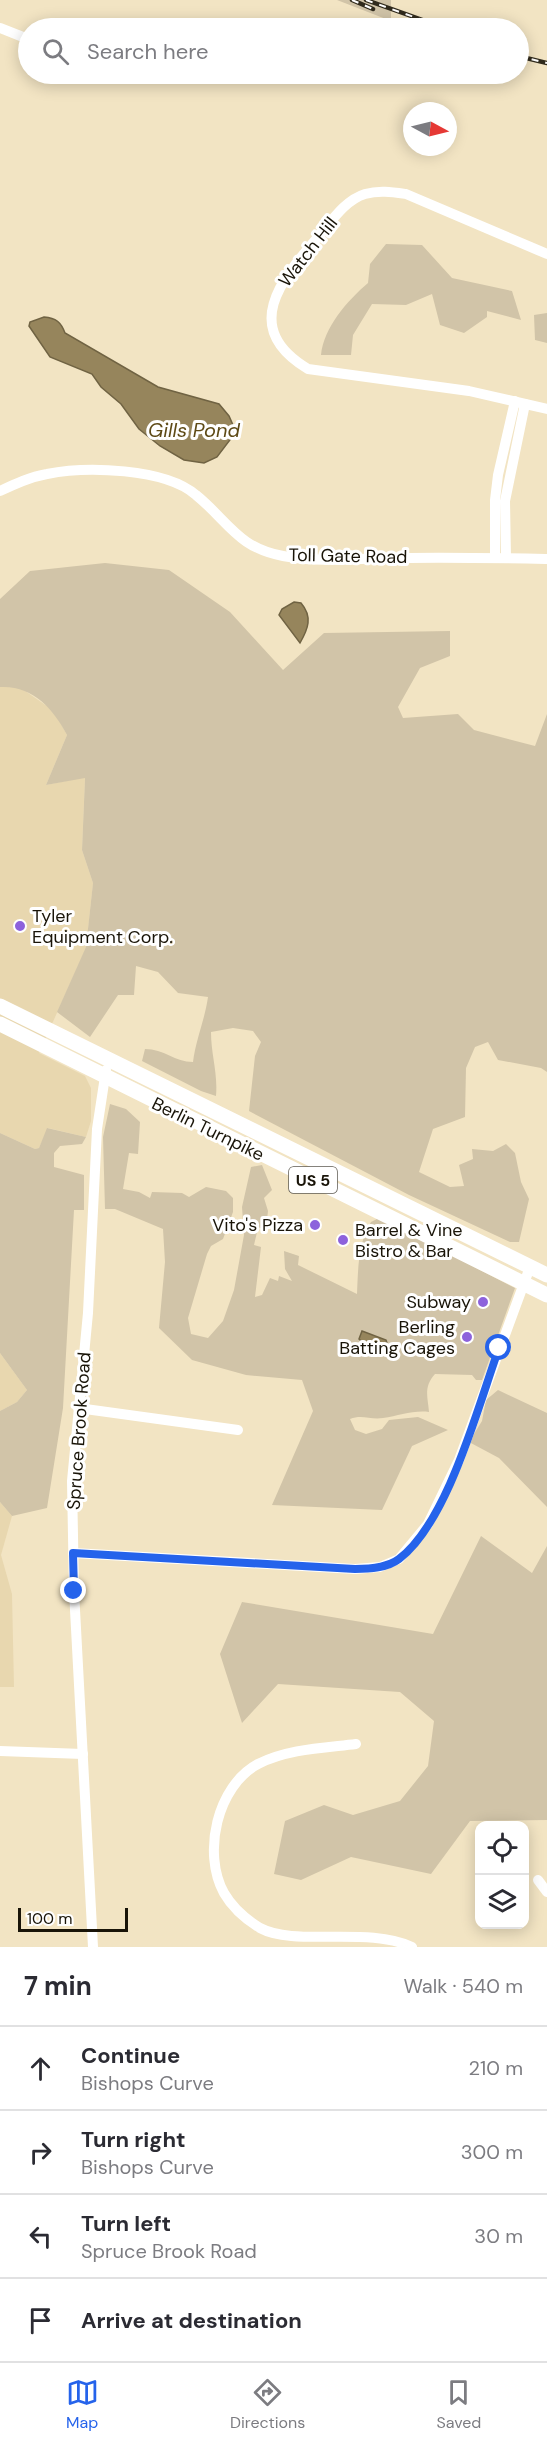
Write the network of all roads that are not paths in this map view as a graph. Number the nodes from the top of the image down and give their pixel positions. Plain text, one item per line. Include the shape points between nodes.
1 (0, 28) edge
2 (18, 35) edge
3 (547, 254) edge
4 (520, 403) junction
5 (547, 409) edge
6 (0, 491) edge
7 (501, 558) junction
8 (547, 559) edge
9 (4, 1007) edge
10 (0, 1024) edge
11 (110, 1061) junction
12 (104, 1077) junction
13 (530, 1267) junction
14 (547, 1275) edge
15 (523, 1283) junction
16 (547, 1295) edge
17 (78, 1408) junction
18 (238, 1430) dead end
19 (73, 1553) junction
20 (356, 1744) dead end
21 (0, 1750) edge
22 (83, 1754) junction
23 (538, 1880) dead end
24 (547, 1892) edge
25 (289, 1941) edge
26 (93, 1947) edge
27 (412, 1947) edge

1 - 2 street
3 - 4 street, Watch Hill via 406,194 369,193 342,210 289,270 272,306 279,342 308,369
4 - 5 street, Watch Hill
4 - 7 street via 495,500
6 - 7 street, Toll Gate Road via 47,474 79,471 159,476 180,483 197,495 234,535 251,546 276,554 317,559
7 - 8 street, Toll Gate Road
9 - 11 highway, Berlin Turnpike / US 5
10 - 12 highway, Berlin Turnpike / US 5
11 - 12 street, Spruce Brook Road
11 - 13 highway, Berlin Turnpike / US 5
12 - 15 highway, Berlin Turnpike / US 5
12 - 17 street, Spruce Brook Road
13 - 14 highway, Berlin Turnpike / US 5
13 - 15 street
15 - 16 highway, Berlin Turnpike / US 5
15 - 19 street via 450,1482 428,1524 399,1559 361,1569
17 - 18 street
17 - 19 street, Spruce Brook Road via 73,1458
19 - 22 street, Spruce Brook Road
20 - 25 street via 285,1754 256,1765 234,1785 220,1811 215,1842 224,1893 241,1914
21 - 22 street
22 - 26 street, Spruce Brook Road
23 - 24 street
25 - 27 street via 382,1938

